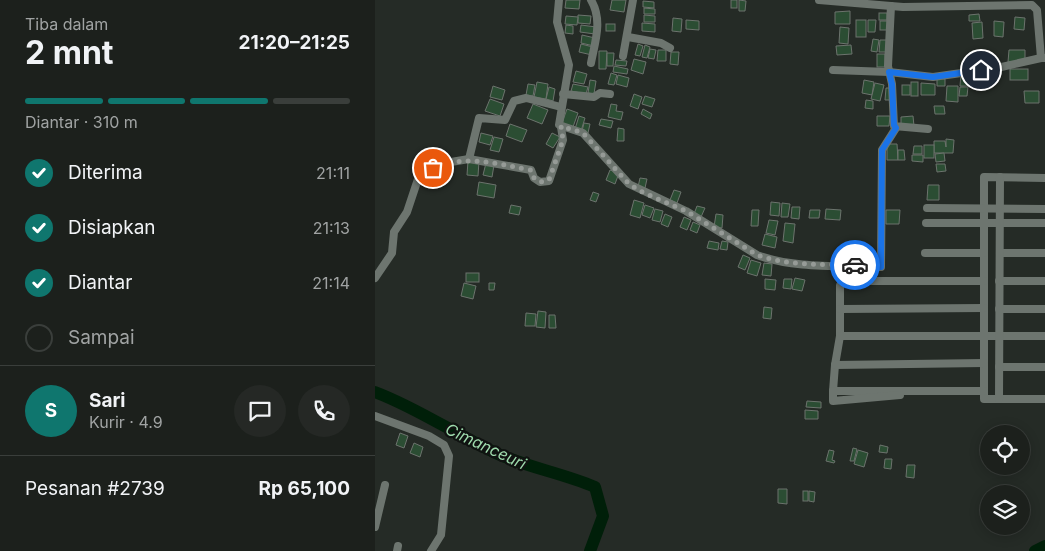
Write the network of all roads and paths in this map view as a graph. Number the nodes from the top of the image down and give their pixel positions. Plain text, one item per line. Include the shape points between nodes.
1 (559, 0) edge
2 (591, 0) edge
3 (633, 0) edge
4 (819, 0) edge
5 (830, 1) edge
6 (1036, 3) edge
7 (891, 6) junction
8 (628, 37) junction
9 (670, 48) dead end
10 (623, 56) dead end
11 (1043, 58) edge
12 (591, 63) dead end
13 (833, 70) dead end
14 (889, 72) junction
15 (563, 94) junction
16 (610, 94) dead end
17 (561, 107) junction
18 (561, 126) junction
19 (896, 128) junction
20 (928, 129) dead end
21 (469, 159) junction
22 (1000, 177) junction
23 (1045, 178) edge
24 (927, 208) dead end
25 (984, 208) junction
26 (1000, 208) junction
27 (1045, 209) edge
28 (1045, 222) edge
29 (927, 223) dead end
30 (984, 223) junction
31 (1000, 223) junction
32 (925, 253) dead end
33 (984, 253) junction
34 (999, 253) junction
35 (1045, 253) edge
36 (375, 278) edge
37 (984, 281) junction
38 (999, 281) junction
39 (1045, 281) edge
40 (984, 308) junction
41 (840, 309) junction
42 (999, 309) junction
43 (1045, 309) edge
44 (840, 336) junction
45 (984, 336) junction
46 (999, 336) junction
47 (1045, 336) edge
48 (984, 363) junction
49 (835, 365) junction
50 (999, 367) junction
51 (1045, 367) edge
52 (984, 391) junction
53 (999, 399) junction
54 (1045, 399) edge
55 (375, 416) edge
56 (385, 485) dead end
57 (375, 527) edge
58 (431, 551) edge

1 - 15 street via 557,22 569,65
2 - 12 street via 596,8 598,27
3 - 8 street
4 - 5 street
5 - 7 street
6 - 7 street via 991,7
6 - 11 street
7 - 14 street
8 - 9 street via 661,43
8 - 10 street
11 - 14 street via 933,77
13 - 14 street
14 - 19 street
15 - 16 street via 593,97 600,93
15 - 17 street
17 - 18 street via 558,122
17 - 21 street via 526,98 514,101 505,120 479,118
18 - 19 street via 583,133 629,184 686,211 757,255 803,263 881,267 882,150
18 - 21 street via 563,140 549,180 540,182 531,170
19 - 20 street
21 - 36 street via 445,163 420,173 407,212 394,232 392,253
22 - 23 street
22 - 25 street via 984,177
22 - 26 street
24 - 25 street
25 - 26 street
25 - 30 street
26 - 27 street
26 - 31 street
28 - 31 street
29 - 30 street
30 - 31 street
30 - 33 street
31 - 34 street
32 - 33 street
33 - 37 street
34 - 35 street
34 - 38 street
37 - 40 street
37 - 41 street via 845,280 840,285
38 - 39 street
38 - 42 street
40 - 41 street
40 - 45 street
41 - 44 street
42 - 43 street
42 - 46 street
44 - 45 street
44 - 49 street
45 - 46 street
45 - 48 street
46 - 47 street
46 - 50 street
48 - 49 street
48 - 52 street
49 - 52 street via 833,391
50 - 51 street
50 - 53 street
52 - 53 street via 984,399
53 - 54 street
55 - 58 street via 429,436 444,445 449,456 441,535
56 - 57 street

